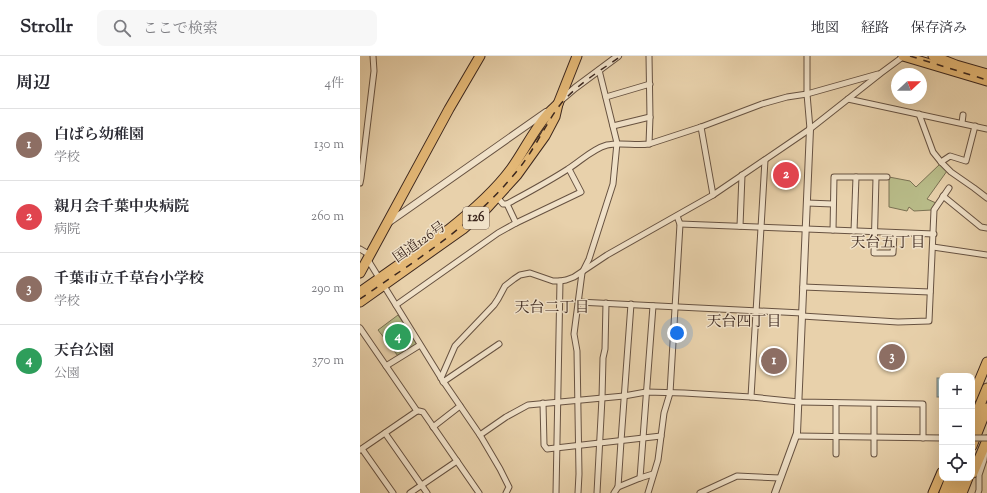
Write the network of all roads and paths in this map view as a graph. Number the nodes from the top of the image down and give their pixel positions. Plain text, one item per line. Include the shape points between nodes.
1 (373, 56) edge
2 (480, 56) edge
3 (577, 56) edge
4 (618, 56) edge
5 (649, 56) edge
6 (806, 56) edge
7 (903, 56) edge
8 (936, 56) edge
9 (599, 70) junction
10 (881, 73) junction
11 (987, 74) edge
12 (987, 81) edge
13 (650, 84) junction
14 (807, 94) junction
15 (606, 97) junction
16 (848, 99) junction
17 (558, 104) junction
18 (919, 114) junction
19 (963, 115) dead end
20 (650, 117) junction
21 (962, 123) junction
22 (613, 126) junction
23 (975, 126) junction
24 (701, 127) junction
25 (810, 129) junction
26 (987, 129) edge
27 (617, 143) junction
28 (649, 144) junction
29 (765, 160) junction
30 (941, 162) junction
31 (569, 168) junction
32 (742, 175) junction
33 (856, 177) junction
34 (876, 178) junction
35 (887, 178) dead end
36 (360, 183) edge
37 (949, 188) dead end
38 (713, 195) junction
39 (943, 196) junction
40 (497, 197) junction
41 (987, 198) edge
42 (807, 203) junction
43 (507, 204) junction
44 (833, 204) junction
45 (677, 216) junction
46 (516, 223) junction
47 (680, 224) junction
48 (385, 225) junction
49 (740, 226) junction
50 (761, 227) junction
51 (987, 228) edge
52 (806, 229) junction
53 (833, 230) junction
54 (854, 231) junction
55 (874, 232) junction
56 (894, 233) junction
57 (934, 234) junction
58 (933, 247) junction
59 (360, 249) edge
60 (987, 255) edge
61 (369, 257) junction
62 (360, 273) edge
63 (582, 273) junction
64 (560, 281) junction
65 (382, 282) junction
66 (803, 287) junction
67 (360, 292) edge
68 (930, 292) junction
69 (360, 302) edge
70 (578, 302) junction
71 (606, 303) junction
72 (631, 304) junction
73 (396, 305) junction
74 (653, 306) junction
75 (675, 307) junction
76 (756, 311) junction
77 (802, 315) junction
78 (360, 328) edge
79 (420, 344) junction
80 (499, 344) dead end
81 (987, 362) edge
82 (386, 366) junction
83 (442, 380) junction
84 (987, 388) edge
85 (975, 391) edge
86 (646, 392) junction
87 (670, 393) junction
88 (624, 396) junction
89 (750, 397) junction
90 (602, 398) junction
91 (578, 401) junction
92 (558, 402) junction
93 (799, 402) junction
94 (543, 403) junction
95 (836, 403) junction
96 (874, 404) junction
97 (460, 406) junction
98 (987, 408) edge
99 (416, 411) junction
100 (975, 417) edge
101 (433, 427) junction
102 (385, 433) junction
103 (480, 435) junction
104 (661, 436) junction
105 (796, 436) junction
106 (836, 437) junction
107 (874, 437) junction
108 (642, 438) junction
109 (923, 438) junction
110 (939, 438) edge
111 (975, 439) edge
112 (621, 441) junction
113 (986, 441) edge
114 (599, 443) junction
115 (972, 445) edge
116 (578, 446) junction
117 (557, 448) junction
118 (361, 449) edge
119 (836, 454) dead end
120 (874, 454) dead end
121 (457, 461) junction
122 (975, 466) edge
123 (653, 474) junction
124 (640, 478) junction
125 (780, 478) junction
126 (939, 479) edge
127 (949, 481) edge
128 (958, 481) edge
129 (968, 481) edge
130 (421, 485) junction
131 (618, 486) junction
132 (393, 493) edge
133 (410, 493) edge
134 (427, 493) edge
135 (479, 493) edge
136 (506, 493) edge
137 (556, 493) edge
138 (578, 493) edge
139 (597, 493) edge
140 (614, 493) edge
141 (648, 493) edge
142 (700, 493) edge
143 (775, 493) edge
144 (933, 493) edge
145 (944, 493) edge
146 (953, 493) edge
147 (963, 493) edge
148 (978, 493) edge

1 - 36 street via 374,71
2 - 48 highway, 国道126号
3 - 17 highway, 国道126号 / 126
4 - 9 street
5 - 13 street
6 - 14 street
7 - 10 street
7 - 12 highway
8 - 11 highway
9 - 15 street
9 - 17 street
10 - 14 street
10 - 16 street
13 - 15 street
13 - 20 street
14 - 24 street via 762,104
14 - 25 street
15 - 22 street
16 - 18 street
16 - 25 street
17 - 40 highway, 国道126号 / 126 via 556,117 544,136 517,175
17 - 48 street
17 - 65 highway, 国道126号 / 126 via 546,116 511,169 482,201
18 - 21 street
18 - 30 street via 932,152
19 - 21 street
20 - 22 street
20 - 28 street
21 - 23 street
22 - 27 street
23 - 26 street
23 - 30 street via 966,161 950,156
24 - 28 street
24 - 38 street
25 - 29 street
25 - 42 street
27 - 28 street
27 - 31 street via 595,150
27 - 63 street via 613,184 589,259
29 - 32 street
29 - 50 street
30 - 41 street
31 - 43 street
31 - 46 street via 580,192
32 - 38 street
32 - 49 street
33 - 34 street
33 - 44 street via 834,177
33 - 54 street
34 - 35 street
34 - 55 street
37 - 39 street
38 - 45 street
39 - 51 street via 976,224
39 - 57 street via 934,210
40 - 43 street via 503,204
40 - 65 highway, 国道126号 / 126 via 463,229
42 - 44 street
42 - 52 street
43 - 46 street
44 - 53 street
45 - 47 street
45 - 63 street via 607,255
46 - 73 street
47 - 49 street
47 - 75 street
48 - 61 highway, 国道126号
49 - 50 street
50 - 52 street
50 - 76 street
52 - 53 street
52 - 66 street
53 - 54 street
54 - 55 street
55 - 56 street
55 - 56 street via 874,253 893,253
56 - 57 street
57 - 58 street
58 - 60 street
58 - 68 street
59 - 61 street
61 - 62 highway, 国道126号
61 - 65 street
63 - 64 street
63 - 70 street
64 - 83 street via 525,274 510,282 494,305 455,346
64 - 92 street
65 - 67 highway, 国道126号 / 126
65 - 69 highway, 国道126号 / 126
65 - 73 street
66 - 68 street
66 - 77 street
68 - 77 street via 929,321 898,322
70 - 71 street
70 - 91 street via 574,334
71 - 72 street
71 - 90 street
72 - 74 street
72 - 88 street
73 - 79 street
74 - 75 street
74 - 86 street
75 - 76 street
75 - 87 street
76 - 77 street
76 - 89 street
77 - 93 street
78 - 82 street
79 - 82 street
79 - 83 street
80 - 83 street
81 - 85 highway
82 - 99 street
83 - 97 street
84 - 100 highway
86 - 87 street
86 - 88 street
86 - 108 street
87 - 89 street
87 - 104 street
88 - 90 street
88 - 112 street
89 - 93 street
90 - 91 street
90 - 114 street
91 - 92 street
91 - 116 street
92 - 94 street
92 - 117 street
93 - 95 street
93 - 105 street
94 - 103 street via 528,405
94 - 117 street via 544,445 547,450
95 - 96 street
95 - 106 street
96 - 107 street
96 - 109 street via 923,404
97 - 101 street
97 - 103 street
98 - 115 highway
99 - 101 street via 423,412
99 - 102 street
101 - 121 street
102 - 118 street
102 - 130 street
103 - 136 street via 509,487
104 - 108 street
104 - 123 street via 658,460
105 - 106 street
105 - 125 street
106 - 107 street
106 - 119 street
107 - 109 street
107 - 120 street
108 - 112 street
108 - 124 street
109 - 110 street
111 - 113 street, bridge
112 - 114 street
112 - 131 street
113 - 122 highway
113 - 148 street
114 - 116 street
114 - 139 street
116 - 117 street
116 - 138 street
117 - 137 street
118 - 132 street
121 - 130 street
121 - 135 street
123 - 124 street
123 - 141 street
124 - 131 street
125 - 142 street via 737,476
125 - 143 street
126 - 144 highway
127 - 145 highway
128 - 146 highway
129 - 147 highway
130 - 133 street
130 - 134 street
131 - 140 street

